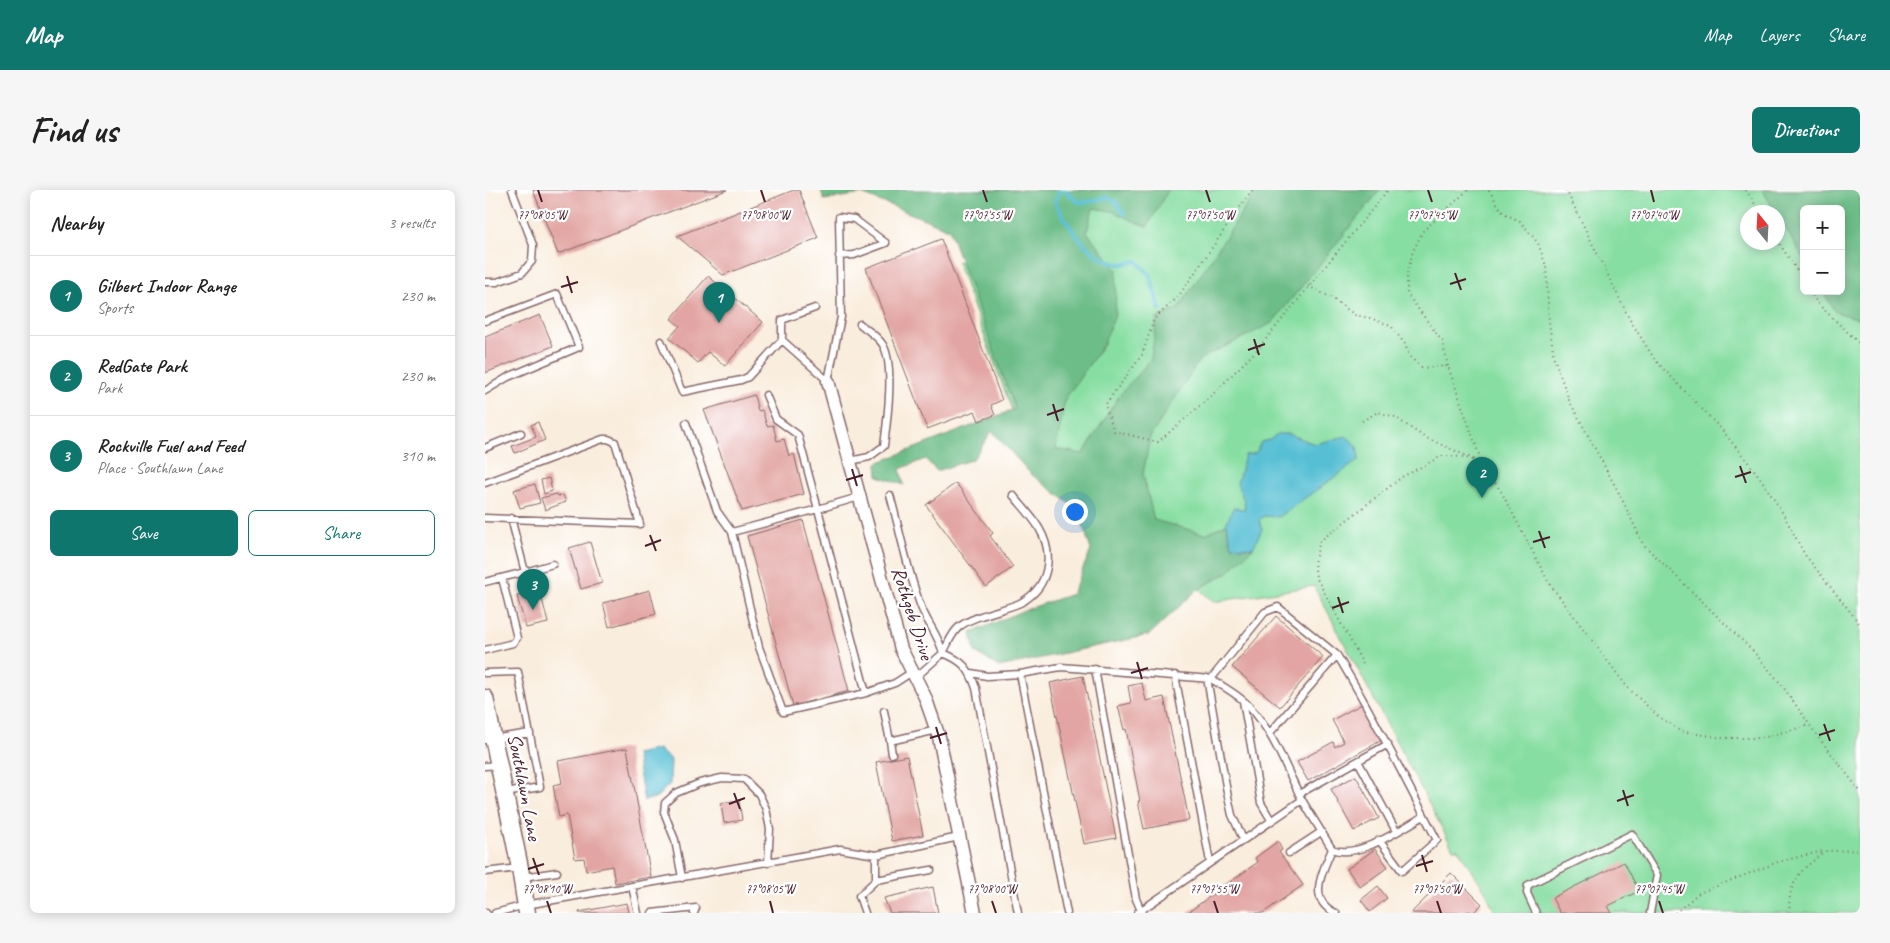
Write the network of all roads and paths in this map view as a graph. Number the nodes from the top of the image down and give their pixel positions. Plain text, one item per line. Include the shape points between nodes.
1 (512, 190) edge
2 (1252, 190) edge
3 (1388, 190) edge
4 (1468, 190) edge
5 (1489, 190) edge
6 (1566, 190) edge
7 (1746, 190) edge
8 (1756, 205) edge
9 (1784, 250) edge
10 (839, 256) junction
11 (1800, 275) edge
12 (485, 282) edge
13 (1308, 286) junction
14 (1812, 295) edge
15 (815, 308) dead end
16 (485, 321) edge
17 (860, 324) dead end
18 (782, 340) junction
19 (661, 341) dead end
20 (1860, 344) edge
21 (1448, 366) junction
22 (828, 381) junction
23 (485, 391) edge
24 (766, 395) dead end
25 (1362, 422) dead end
26 (686, 423) dead end
27 (521, 433) dead end
28 (485, 448) edge
29 (850, 461) junction
30 (1482, 463) junction
31 (485, 483) edge
32 (890, 495) dead end
33 (1013, 495) dead end
34 (859, 498) junction
35 (817, 509) junction
36 (485, 518) edge
37 (511, 518) junction
38 (732, 532) junction
39 (553, 564) dead end
40 (525, 572) junction
41 (502, 578) junction
42 (485, 582) edge
43 (1860, 624) edge
44 (485, 650) edge
45 (943, 653) junction
46 (1337, 655) junction
47 (1363, 664) dead end
48 (1095, 670) junction
49 (485, 673) edge
50 (971, 673) junction
51 (1020, 674) junction
52 (914, 675) junction
53 (1175, 675) junction
54 (1209, 679) junction
55 (866, 692) junction
56 (485, 698) edge
57 (1243, 701) junction
58 (884, 711) dead end
59 (1809, 725) junction
60 (937, 730) junction
61 (530, 733) junction
62 (1269, 734) junction
63 (490, 739) edge
64 (890, 741) junction
65 (1387, 744) junction
66 (892, 754) dead end
67 (1357, 761) junction
68 (492, 766) edge
69 (1860, 791) edge
70 (505, 793) junction
71 (1300, 797) junction
72 (1424, 816) junction
73 (1271, 820) junction
74 (1396, 831) junction
75 (1321, 832) junction
76 (959, 838) junction
77 (1243, 839) junction
78 (1379, 840) junction
79 (1332, 849) junction
80 (1860, 850) edge
81 (1823, 851) junction
82 (1289, 853) dead end
83 (876, 855) junction
84 (1210, 862) junction
85 (768, 863) junction
86 (931, 870) dead end
87 (485, 872) edge
88 (557, 872) dead end
89 (521, 873) junction
90 (682, 878) junction
91 (876, 880) junction
92 (633, 886) junction
93 (527, 909) edge
94 (1140, 912) edge
95 (495, 913) edge
96 (638, 913) edge
97 (652, 913) edge
98 (693, 913) edge
99 (865, 913) edge
100 (975, 913) edge
101 (1018, 913) edge
102 (1067, 913) edge
103 (1336, 913) edge
104 (1536, 913) edge
105 (1650, 913) edge
106 (1675, 913) edge
107 (1790, 913) edge

1 - 12 lane via 533,245 532,261 522,273 497,282
2 - 13 path via 1178,297 1154,319 1142,355 1105,405 1114,431 1158,442 1257,350
3 - 13 path
4 - 21 path via 1423,231 1407,274 1407,294 1442,341
5 - 59 path via 1503,213 1520,221 1538,243 1546,266 1554,358 1569,400 1643,544 1753,651
6 - 43 path via 1630,320 1655,360 1723,431 1759,476 1805,555
7 - 8 path
9 - 11 path
10 - 10 lane via 839,217 854,219 885,243
10 - 22 lane via 841,318
13 - 21 path via 1355,315 1391,326 1405,344 1409,356 1422,368
14 - 20 path
15 - 18 lane via 782,320
16 - 23 lane via 557,294 579,347 508,377
17 - 29 lane via 883,344 888,356 888,406 884,446 869,457
18 - 19 lane via 748,377 682,392
18 - 22 lane
21 - 30 path
22 - 29 street, Rothgeb Drive
24 - 35 lane via 776,419 798,435
25 - 30 path via 1378,412 1395,417 1423,436
26 - 38 lane via 717,511
27 - 28 lane
29 - 34 street, Rothgeb Drive
30 - 47 path via 1463,457 1442,456 1402,476 1320,541 1315,563 1316,577
30 - 59 path via 1502,493 1549,583 1628,688 1658,716 1680,730 1723,738 1762,738
31 - 37 lane via 609,439 615,442 640,524
32 - 45 lane via 920,604
33 - 45 lane via 1039,527 1048,548 1044,581 1021,602 961,626 952,634
34 - 35 lane
34 - 52 street, Rothgeb Drive via 901,650
35 - 38 lane
35 - 55 lane
36 - 37 lane
37 - 40 lane
38 - 55 lane via 759,647 783,712
39 - 40 lane
40 - 41 lane
41 - 42 lane
41 - 44 lane via 517,638 513,643
45 - 50 lane via 958,659
45 - 52 lane
46 - 54 lane via 1278,607 1265,612
46 - 62 lane
46 - 65 lane
48 - 51 lane via 1061,667
48 - 53 lane
48 - 94 lane
49 - 61 lane via 518,672
50 - 51 lane via 987,676
50 - 101 lane
51 - 102 lane
52 - 55 lane
52 - 60 street, Rothgeb Drive
53 - 54 lane
53 - 84 lane
54 - 57 lane
54 - 77 lane via 1227,792 1232,815
56 - 63 street, Southlawn Lane
57 - 62 lane
57 - 73 lane via 1259,796
58 - 64 lane
59 - 69 path
60 - 64 lane
60 - 76 street, Rothgeb Drive
61 - 63 lane
61 - 70 lane via 540,787
62 - 71 lane
63 - 68 street, Southlawn Lane
64 - 66 lane
65 - 67 lane
65 - 72 lane
67 - 71 lane
67 - 74 lane
68 - 70 street, Southlawn Lane
70 - 89 street, Southlawn Lane
71 - 73 lane
71 - 75 lane
72 - 74 lane
72 - 78 lane via 1437,840 1401,870
73 - 77 lane
74 - 78 lane
75 - 79 lane
75 - 82 lane
76 - 83 lane
76 - 100 street, Rothgeb Drive
77 - 84 lane
78 - 79 lane via 1355,851
79 - 103 lane via 1318,889 1326,909
80 - 81 path
81 - 106 path via 1778,862 1699,893
81 - 107 path via 1796,879 1789,900
83 - 85 lane via 840,849
83 - 91 lane
84 - 94 lane
85 - 90 lane
85 - 90 lane via 770,829 759,794 744,779 723,778 676,793 665,803 664,812 675,840
86 - 91 lane
87 - 89 lane
88 - 89 lane
89 - 93 street, Southlawn Lane
90 - 92 lane
91 - 99 lane via 859,896
92 - 93 lane
92 - 96 lane
93 - 95 lane
97 - 98 lane via 696,908
104 - 105 lane via 1527,893 1528,885 1631,834 1657,875

